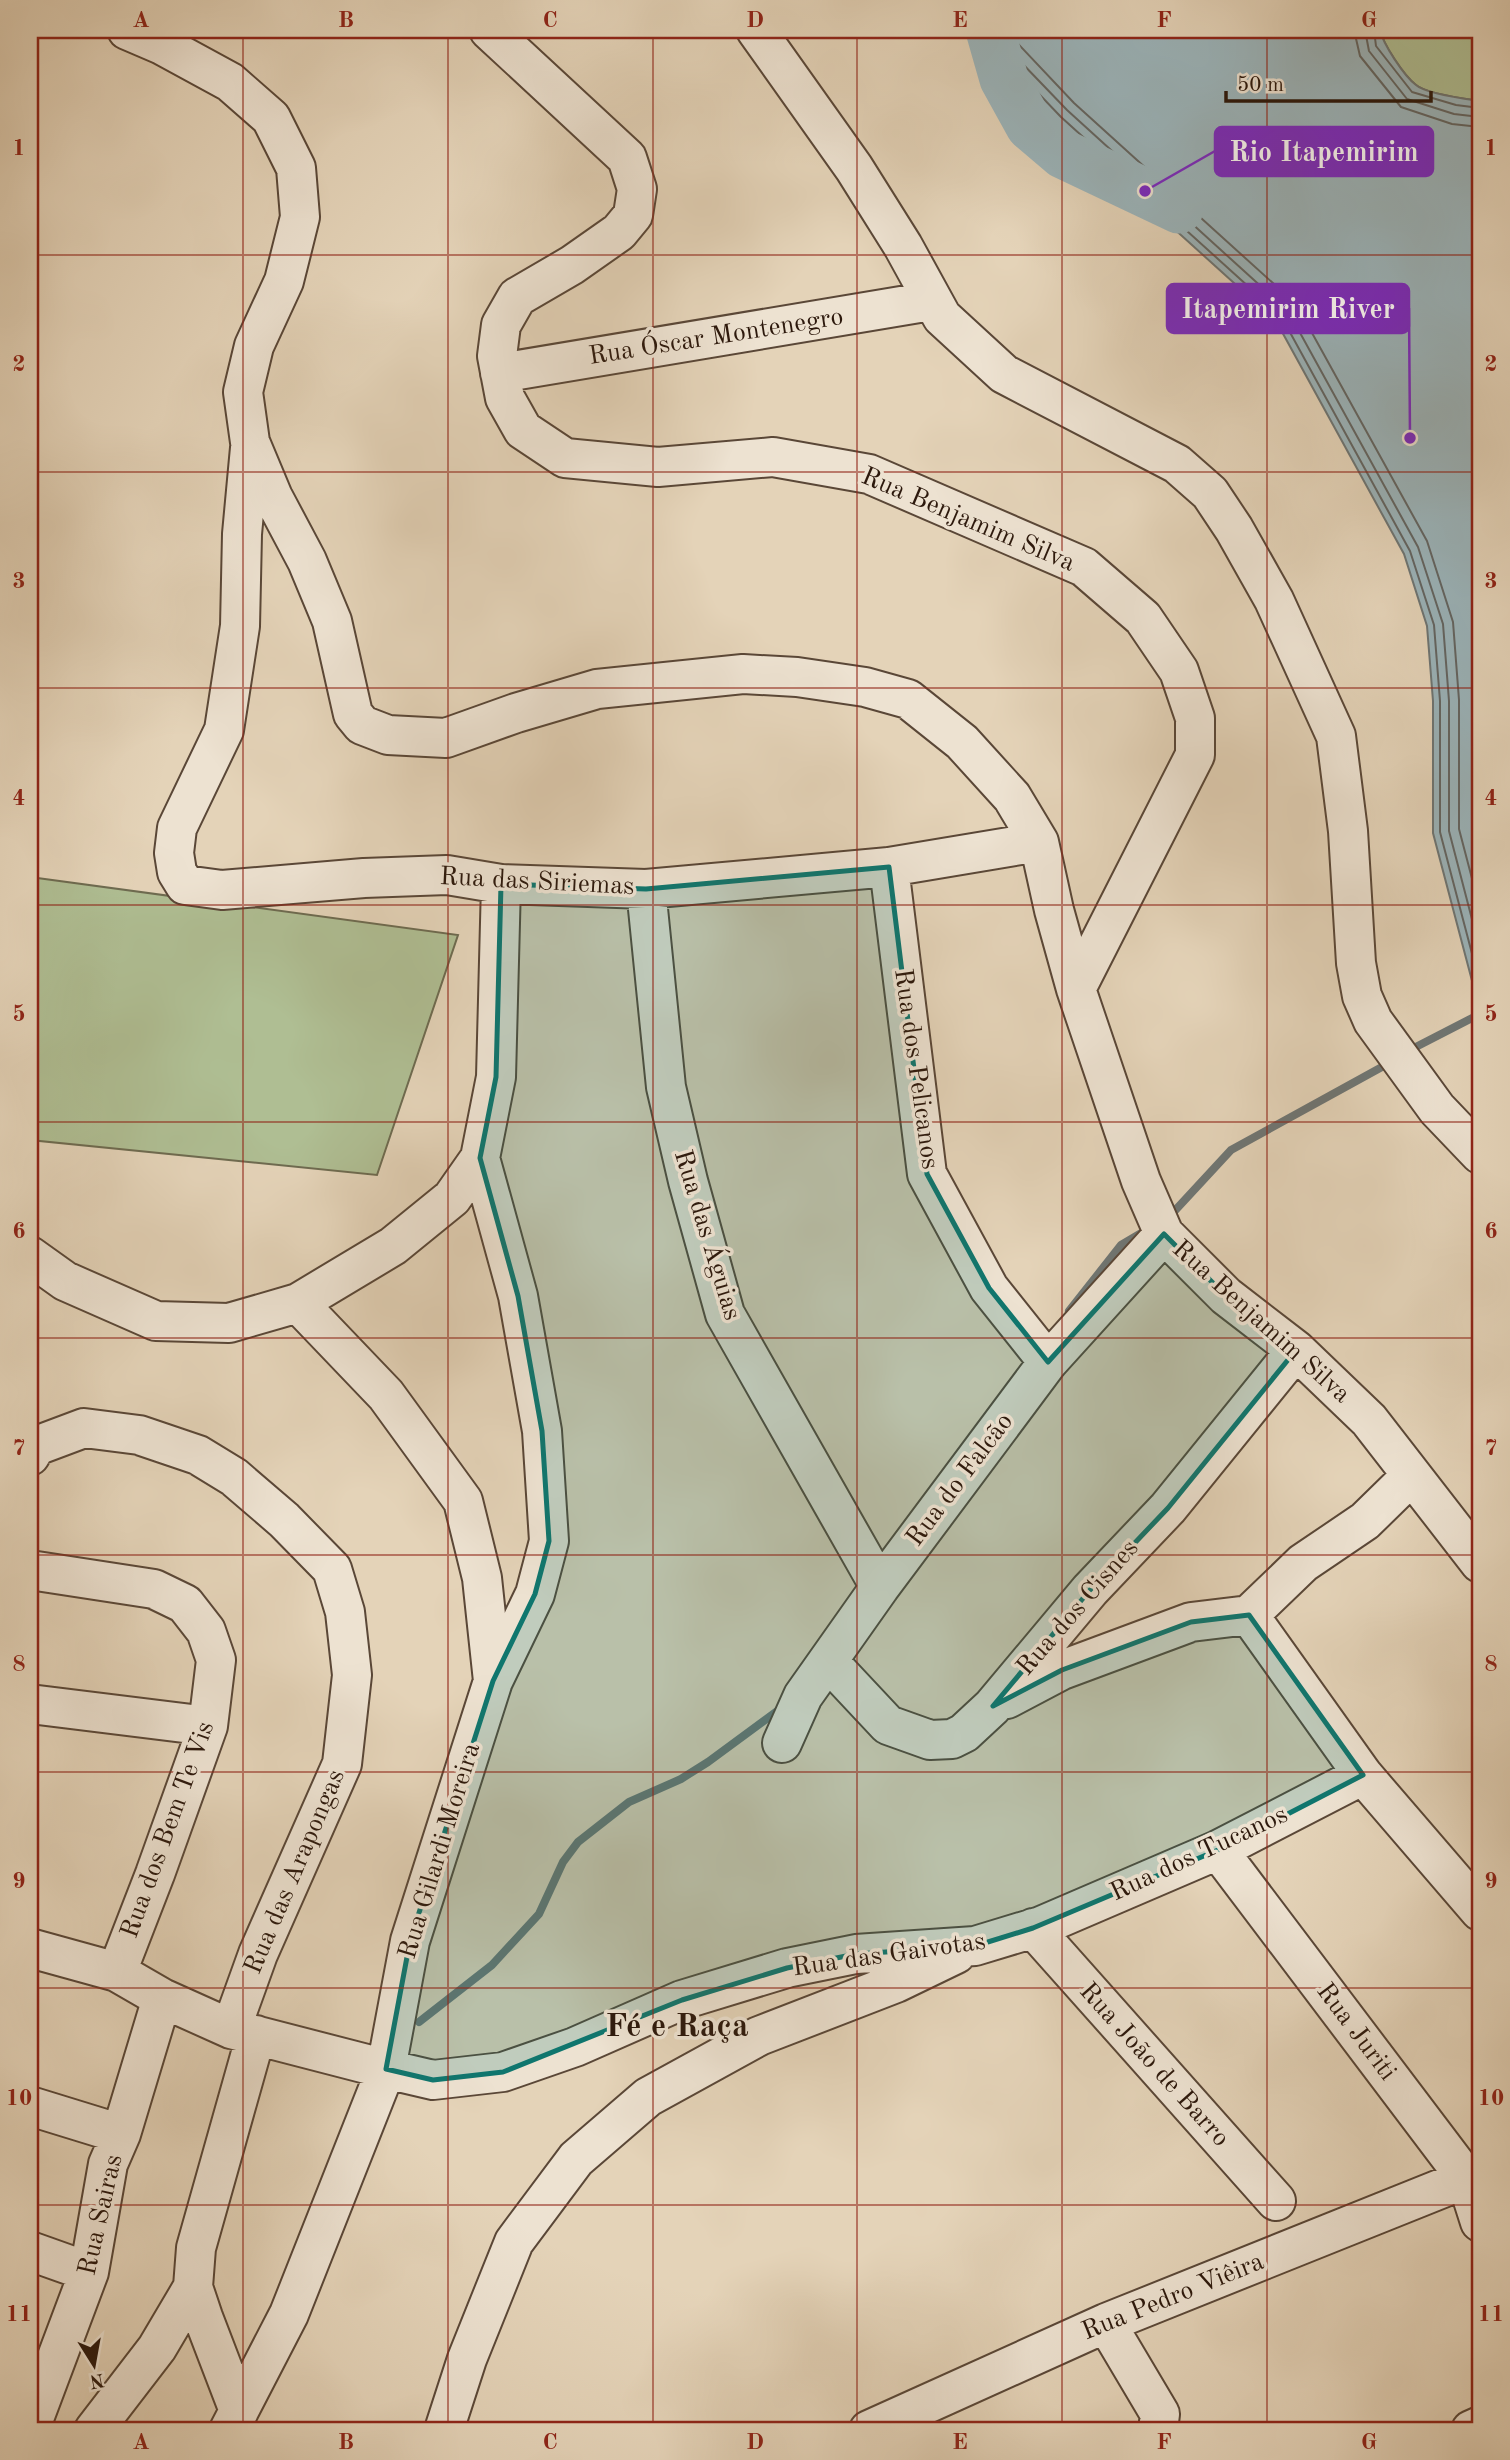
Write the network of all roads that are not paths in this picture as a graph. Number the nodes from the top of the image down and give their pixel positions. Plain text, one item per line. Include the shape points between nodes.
1 (127, 30) edge
2 (489, 30) edge
3 (756, 30) edge
4 (931, 301) junction
5 (500, 373) junction
6 (250, 442) junction
7 (1038, 842) junction
8 (889, 867) junction
9 (501, 884) junction
10 (646, 889) junction
11 (1076, 989) junction
12 (1480, 1154) edge
13 (480, 1158) junction
14 (1164, 1234) junction
15 (30, 1256) edge
16 (298, 1303) junction
17 (1296, 1350) junction
18 (1048, 1362) junction
19 (30, 1456) edge
20 (1411, 1476) junction
21 (31, 1560) edge
22 (1480, 1563) edge
23 (880, 1587) junction
24 (1249, 1615) junction
25 (828, 1661) junction
26 (493, 1681) junction
27 (30, 1704) edge
28 (992, 1707) junction
29 (208, 1726) junction
30 (782, 1743) dead end
31 (1363, 1774) junction
32 (1218, 1850) junction
33 (1480, 1911) edge
34 (1032, 1928) junction
35 (975, 1946) junction
36 (30, 1948) edge
37 (117, 1972) junction
38 (162, 1998) junction
39 (244, 2032) junction
40 (386, 2069) junction
41 (30, 2106) edge
42 (121, 2134) junction
43 (1473, 2176) edge
44 (1276, 2201) dead end
45 (1480, 2222) edge
46 (30, 2251) edge
47 (89, 2272) junction
48 (193, 2287) junction
49 (1106, 2323) junction
50 (38, 2385) edge
51 (234, 2420) edge
52 (890, 2425) edge
53 (1480, 2426) edge
54 (30, 2429) edge
55 (94, 2430) edge
56 (444, 2430) edge
57 (1158, 2430) edge
58 (1471, 2430) edge

1 - 6 street via 230,82 271,118 296,169 300,217 284,281 254,346 243,392
2 - 5 street, Rua Benjamim Silva via 626,158 637,189 633,215 619,232 517,298 501,325
3 - 4 street via 854,168
4 - 5 street, Rua Óscar Montenegro
4 - 12 street via 942,317 1004,373 1177,464 1210,493 1234,529 1274,600 1336,736 1362,996 1373,1021 1437,1109
5 - 11 street, Rua Benjamim Silva via 505,398 523,430 565,458 658,467 773,457 869,474 1084,567 1143,618 1179,671 1195,718 1195,755
6 - 7 street via 332,621 353,714 362,725 388,735 446,738 597,689 743,674 865,687 908,699 962,742 1012,797
6 - 9 street, Rua das Siriemas via 240,626 224,730 177,828 177,872 185,885 222,890 447,875
7 - 8 street, Rua das Siriemas
7 - 11 street
8 - 10 street, Rua das Siriemas
8 - 18 street, Rua dos Pelicanos via 927,1174 989,1288
9 - 10 street, Rua das Siriemas
9 - 13 street via 496,1077
10 - 23 street, Rua das Águias via 666,1087 725,1314
11 - 14 street, Rua Benjamim Silva via 1141,1181
13 - 16 street via 452,1198 393,1246
13 - 26 street via 521,1310 542,1431 549,1541 535,1594
14 - 17 street, Rua Benjamim Silva via 1226,1296
14 - 18 street, Rua do Falcão
15 - 16 street via 65,1281 156,1321 229,1323
16 - 26 street, Rua Gilardi Moreira via 386,1395 463,1501 482,1578
17 - 20 street, Rua Benjamim Silva via 1369,1420
17 - 28 street, Rua dos Cisnes via 1168,1508 1090,1590
18 - 23 street, Rua do Falcão
19 - 39 street, Rua das Arapongas via 36,1446 85,1428 139,1435 198,1455 234,1477 332,1569 345,1612 352,1675 342,1764 258,1954
20 - 22 street, Rua Benjamim Silva
20 - 24 street via 1365,1521 1303,1563
21 - 29 street, Rua dos Bem Te Vis via 154,1589 185,1604 206,1631 216,1660
23 - 25 street, Rua do Falcão
24 - 28 street via 1191,1622 1062,1670
24 - 31 street
25 - 28 street, Rua dos Cisnes via 887,1725 930,1740 964,1733
25 - 30 street, Rua do Falcão via 803,1696
26 - 40 street, Rua Gilardi Moreira via 410,1941
27 - 29 street
29 - 37 street, Rua dos Bem Te Vis
31 - 32 street, Rua dos Tucanos
31 - 33 street
32 - 34 street, Rua dos Tucanos
32 - 43 street, Rua Juriti
34 - 35 street, Rua das Gaivotas
34 - 44 street, Rua João de Barro
35 - 40 street, Rua das Gaivotas via 856,1954 787,1968 682,2000 575,2047 503,2072 433,2080
35 - 56 street via 896,1983 759,2036 648,2097 576,2159 514,2242
36 - 37 street
37 - 38 street
38 - 39 street
38 - 42 street, Rua Sairas
39 - 40 street
39 - 48 street, Rua das Arapongas via 196,2248
40 - 51 street, Rua Gilardi Moreira via 289,2315
41 - 42 street
42 - 47 street, Rua Sairas via 108,2164
43 - 45 street, Rua Juriti
43 - 49 street, Rua Pedro Viêira
46 - 47 street
47 - 50 street, Rua Sairas
48 - 51 street
48 - 55 street via 157,2348
49 - 52 street, Rua Pedro Viêira
49 - 57 street via 1160,2414
50 - 54 street, Rua Sairas
53 - 58 street

